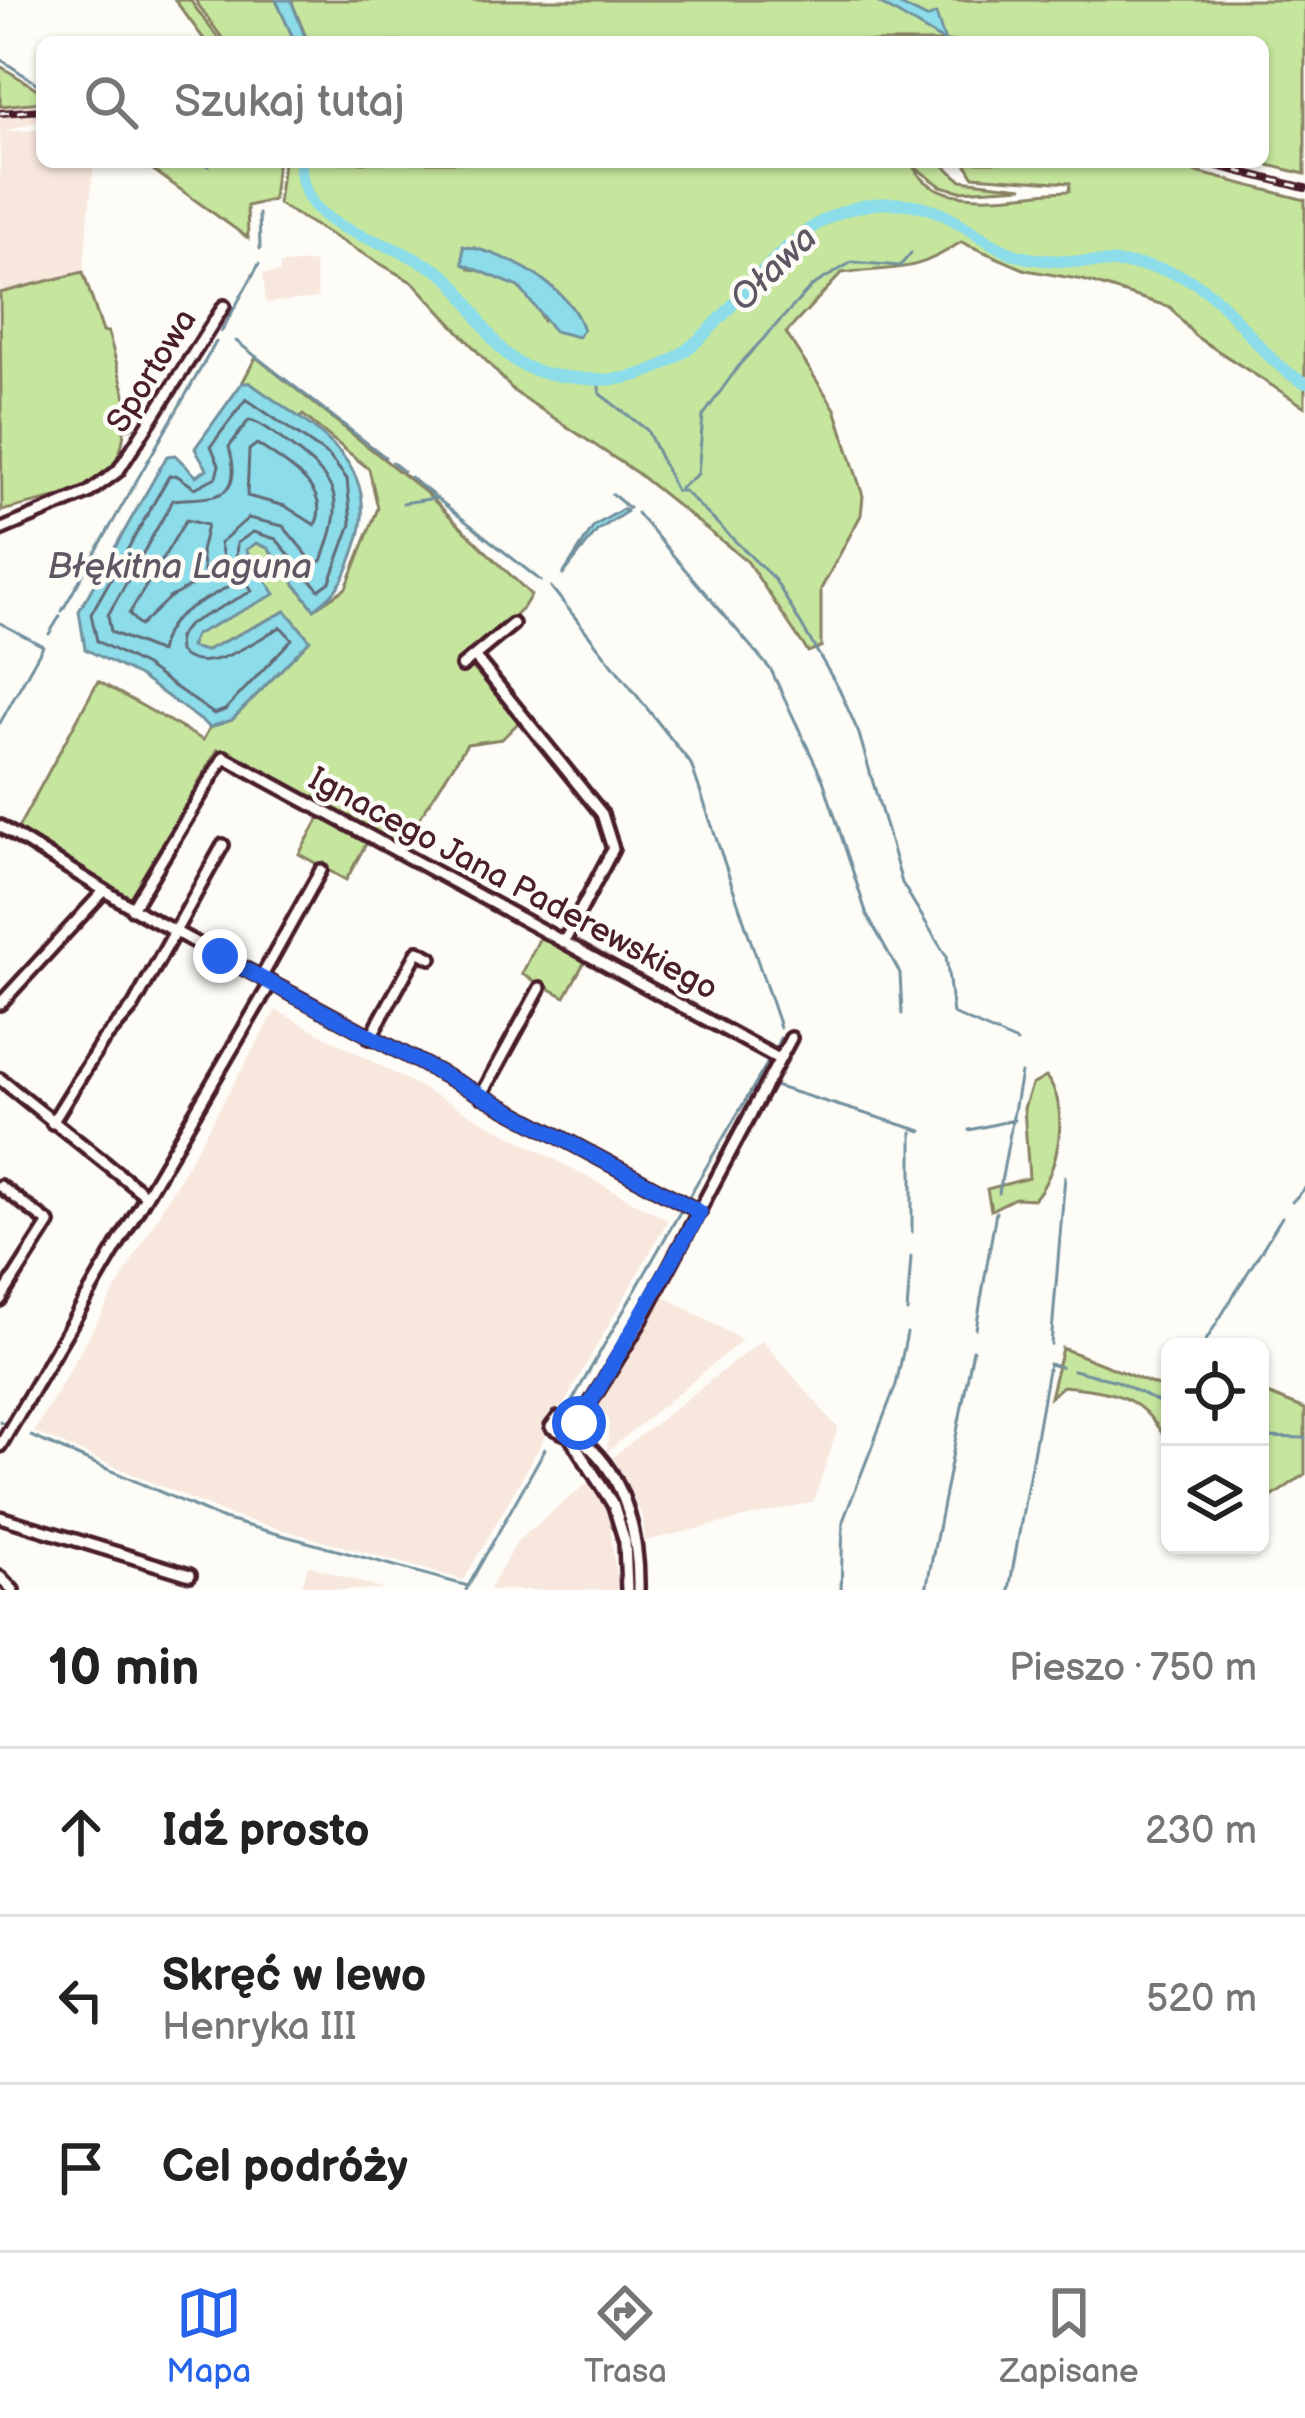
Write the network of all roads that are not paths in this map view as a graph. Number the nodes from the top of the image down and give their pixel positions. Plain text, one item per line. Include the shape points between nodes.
1 (224, 306) dead end
2 (0, 530) edge
3 (513, 624) dead end
4 (475, 656) junction
5 (462, 666) dead end
6 (0, 826) edge
7 (223, 845) dead end
8 (321, 870) dead end
9 (104, 891) junction
10 (133, 909) junction
11 (175, 933) junction
12 (564, 941) junction
13 (431, 958) dead end
14 (265, 981) junction
15 (540, 988) dead end
16 (0, 1004) edge
17 (370, 1038) junction
18 (791, 1038) dead end
19 (777, 1058) junction
20 (0, 1079) edge
21 (481, 1096) junction
22 (52, 1123) junction
23 (0, 1186) edge
24 (143, 1194) junction
25 (700, 1212) junction
26 (0, 1300) edge
27 (570, 1436) junction
28 (0, 1446) edge
29 (1, 1516) edge
30 (190, 1576) dead end
31 (0, 1577) edge
32 (13, 1590) edge
33 (627, 1590) edge
34 (638, 1590) edge

1 - 2 street, Sportowa via 118,471 88,493
3 - 4 street
4 - 5 street
4 - 12 street via 602,814 613,849
6 - 9 street
7 - 11 street
8 - 14 street
9 - 10 street
9 - 16 street
10 - 11 street
10 - 12 street, Ignacego Jana Paderewskiego via 224,757
11 - 14 street
11 - 22 street
12 - 19 street, Ignacego Jana Paderewskiego
13 - 17 street via 418,951
14 - 17 street
14 - 24 street
15 - 21 street
17 - 21 street
18 - 19 street
19 - 25 street
20 - 22 street
21 - 25 street
22 - 24 street
23 - 26 street via 49,1223
24 - 28 street
25 - 27 street
27 - 33 street via 614,1506 626,1542
27 - 34 street via 616,1485 637,1544
29 - 30 street
31 - 32 street

